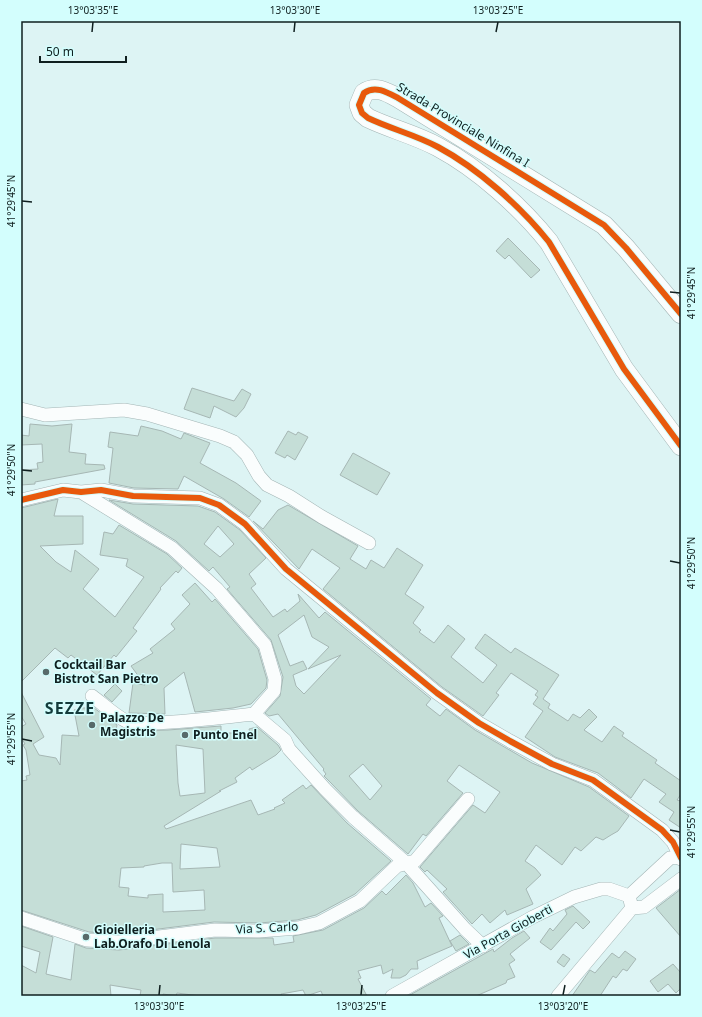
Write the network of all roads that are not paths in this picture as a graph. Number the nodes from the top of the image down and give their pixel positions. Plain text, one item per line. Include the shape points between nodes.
1 (681, 314) edge
2 (21, 409) edge
3 (681, 446) edge
4 (81, 492) junction
5 (21, 500) edge
6 (369, 543) dead end
7 (92, 696) dead end
8 (254, 714) junction
9 (468, 799) dead end
10 (681, 858) edge
11 (406, 864) junction
12 (681, 879) edge
13 (630, 902) junction
14 (21, 918) edge
15 (483, 946) junction
16 (392, 996) edge
17 (558, 996) edge

1 - 3 street, Strada Provinciale Ninfina I via 604,225 392,95 374,89 364,94 359,105 362,113 368,118 450,154 501,193 535,224 549,242 624,369
2 - 6 street via 45,415 124,410 147,414 220,436 234,442 247,454 267,485
4 - 5 street via 63,490
4 - 8 street via 172,548 217,589 265,645 275,679 274,691
4 - 10 street via 101,490 133,496 200,498 219,505 245,524 286,569 436,693 510,741 552,764 593,780 662,830 673,842
7 - 8 street via 127,722 156,723
8 - 11 street via 285,740 289,749 353,817
9 - 11 street, Via S. Carlo via 415,861
10 - 13 street via 670,858
11 - 14 street, Via S. Carlo via 397,866 360,901 319,923 298,928 215,930 119,942 87,940
11 - 15 street
12 - 13 street via 644,907
13 - 15 street, Via Porta Gioberti via 609,889 574,896
13 - 17 street
15 - 16 street, Via Porta Gioberti

